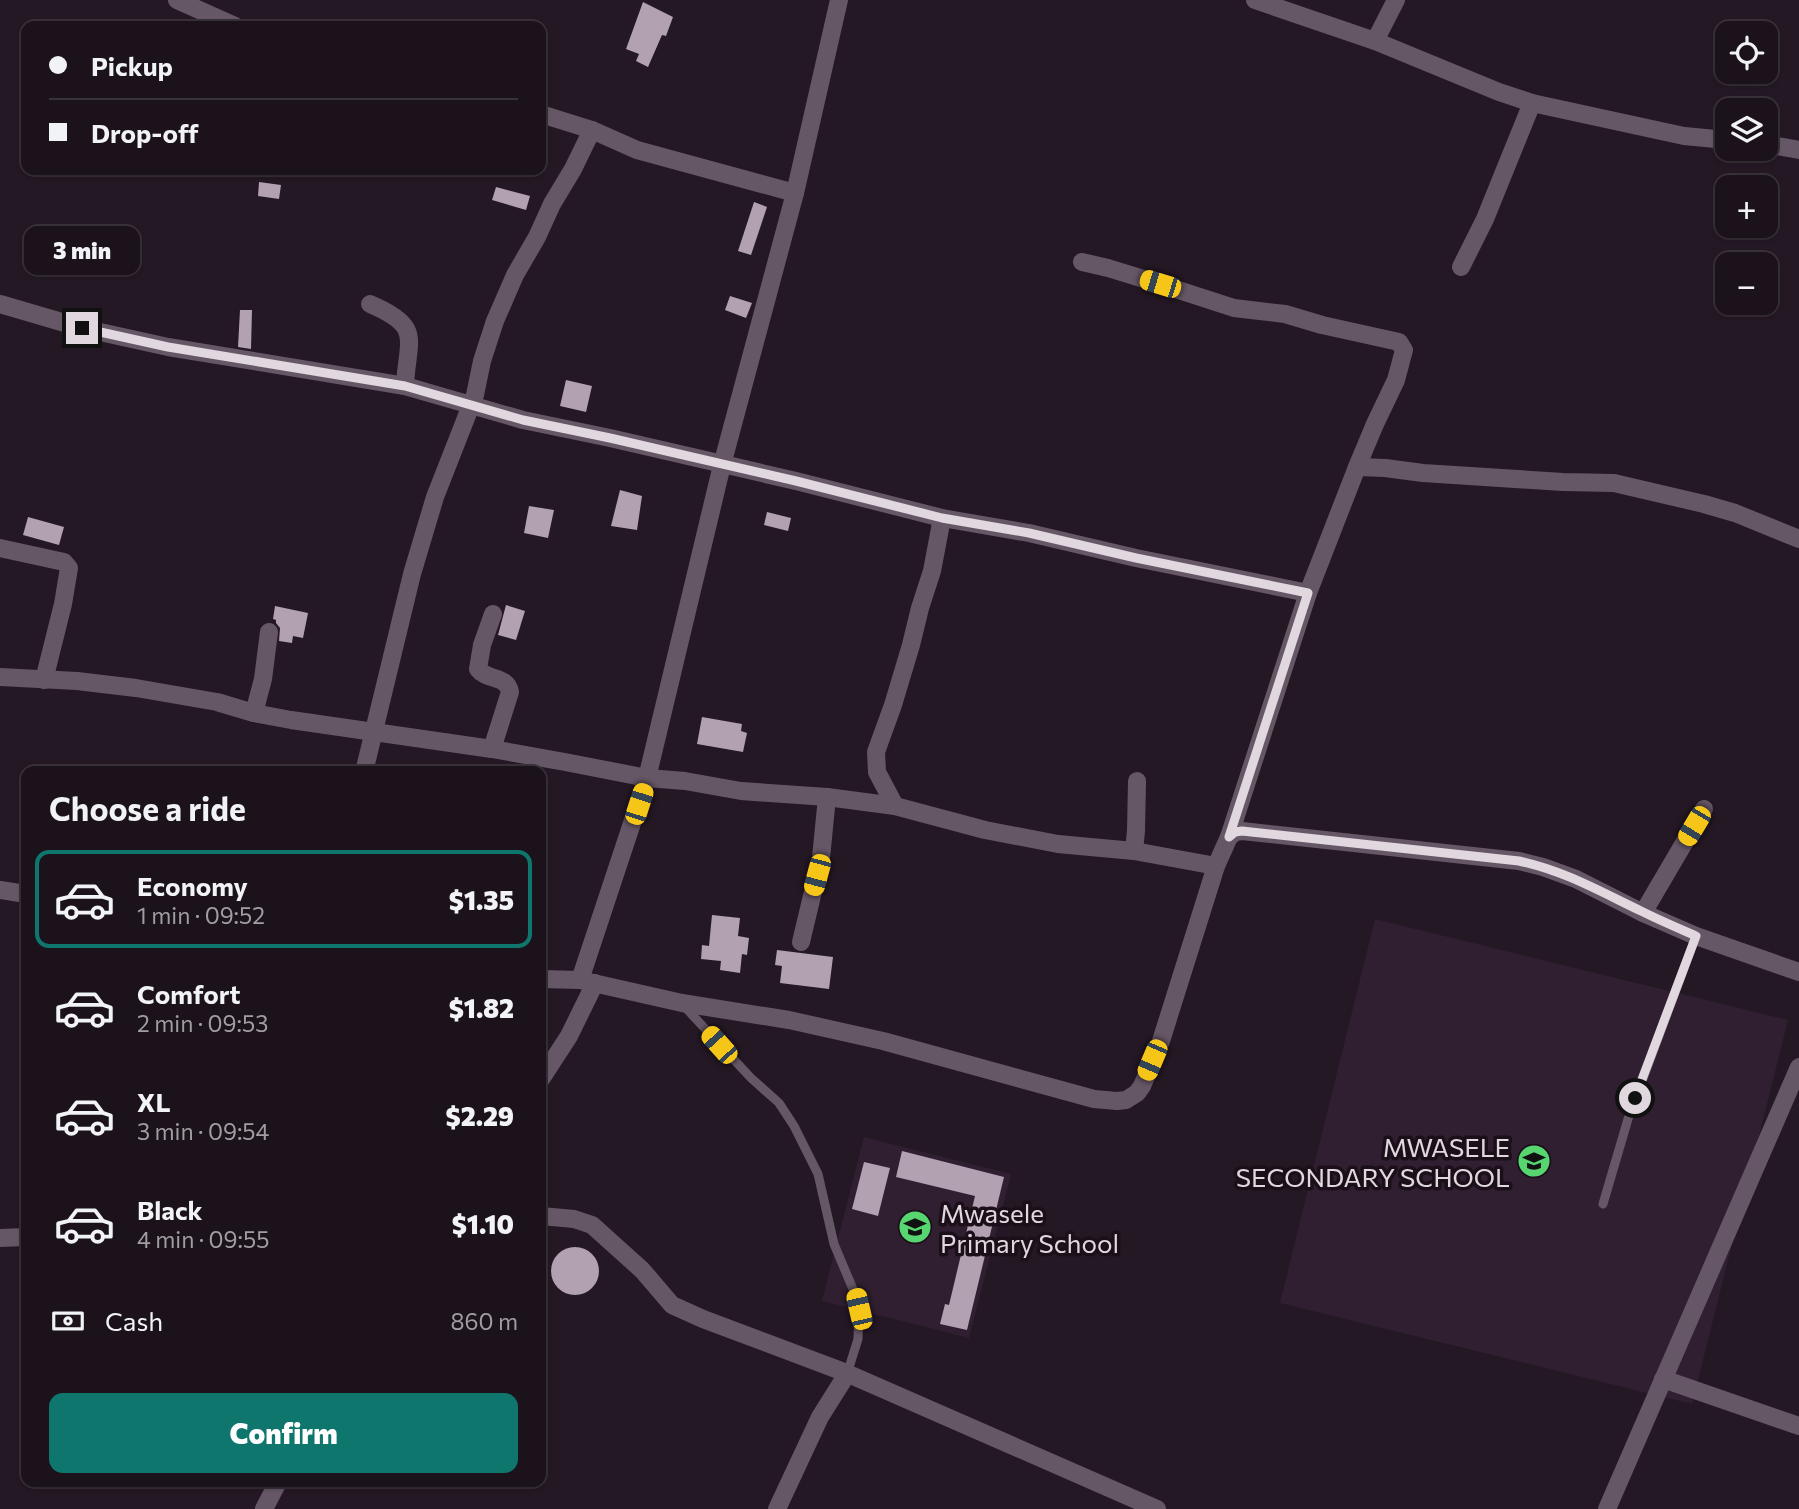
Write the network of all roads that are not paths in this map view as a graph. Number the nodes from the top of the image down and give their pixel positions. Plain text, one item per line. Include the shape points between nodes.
1 (177, 0) edge
2 (839, 0) edge
3 (1255, 0) edge
4 (1396, 0) edge
5 (225, 21) edge
6 (1375, 41) junction
7 (1532, 103) junction
8 (546, 116) edge
9 (592, 130) junction
10 (1715, 139) edge
11 (1778, 146) edge
12 (1799, 150) edge
13 (795, 193) junction
14 (1082, 262) dead end
15 (1461, 267) dead end
16 (0, 304) edge
17 (370, 304) dead end
18 (405, 386) junction
19 (471, 404) junction
20 (722, 465) junction
21 (1357, 467) junction
22 (942, 518) junction
23 (1799, 538) edge
24 (0, 548) edge
25 (1308, 593) junction
26 (493, 614) dead end
27 (269, 632) dead end
28 (0, 677) edge
29 (44, 680) junction
30 (254, 713) junction
31 (373, 731) junction
32 (492, 749) junction
33 (365, 766) edge
34 (647, 778) junction
35 (1136, 781) dead end
36 (827, 797) junction
37 (895, 806) junction
38 (1704, 809) dead end
39 (1229, 837) junction
40 (1134, 852) junction
41 (1216, 866) junction
42 (0, 890) edge
43 (21, 893) edge
44 (1643, 913) junction
45 (1696, 936) junction
46 (801, 942) dead end
47 (1799, 972) edge
48 (546, 979) edge
49 (588, 981) junction
50 (682, 1003) junction
51 (1799, 1067) edge
52 (546, 1071) edge
53 (1603, 1205) dead end
54 (546, 1216) edge
55 (21, 1237) edge
56 (0, 1238) edge
57 (847, 1374) junction
58 (1662, 1379) junction
59 (1799, 1426) edge
60 (275, 1487) edge
61 (264, 1509) edge
62 (777, 1509) edge
63 (1157, 1509) edge
64 (1607, 1509) edge

1 - 5 street
2 - 13 street
3 - 6 street
4 - 6 street
6 - 7 street
7 - 10 street
7 - 15 street
8 - 9 street
9 - 13 street via 637,150
9 - 19 street via 514,275
11 - 12 street
13 - 20 street
14 - 21 street via 1234,308 1285,314 1399,342 1404,350 1396,380
16 - 18 street via 156,344
17 - 18 street via 399,320 408,333
18 - 19 street
19 - 20 street
19 - 31 street via 419,548
20 - 22 street
20 - 34 street
21 - 23 street via 1614,483 1735,513
21 - 25 street
22 - 25 street
22 - 37 street via 932,571 876,752 877,772
24 - 29 street via 68,566
25 - 39 street
26 - 32 street via 478,669 506,682 510,692
27 - 30 street
28 - 29 street
29 - 30 street via 135,688
30 - 31 street
31 - 32 street
31 - 33 street
32 - 34 street
34 - 36 street
34 - 49 street
35 - 40 street
36 - 37 street
36 - 46 street via 821,858
37 - 40 street via 985,830
38 - 44 street
39 - 41 street
39 - 44 street via 1242,831 1519,861 1576,879
40 - 41 street
41 - 50 street via 1161,1041 1142,1086 1126,1100 1094,1099 789,1020
42 - 43 street
44 - 45 street
45 - 47 street
45 - 53 lane via 1628,1119
48 - 49 street
49 - 50 street
49 - 52 street via 569,1036
50 - 57 lane via 779,1103 818,1174 834,1244 859,1309 858,1339
51 - 58 street
54 - 57 street via 593,1226 642,1270 672,1305
55 - 56 street
57 - 62 street via 820,1417
57 - 63 street
58 - 59 street
58 - 64 street
60 - 61 street

